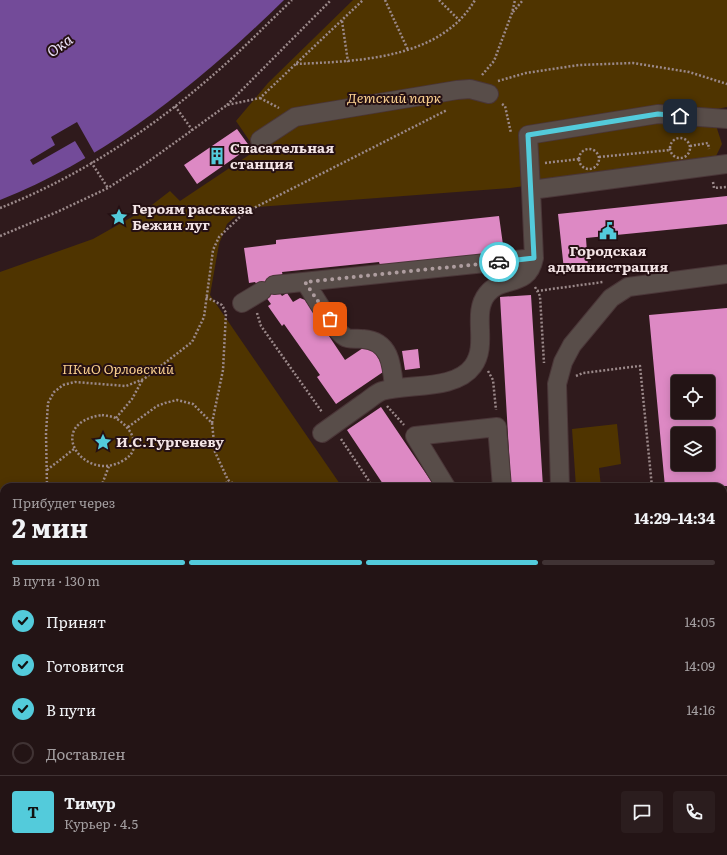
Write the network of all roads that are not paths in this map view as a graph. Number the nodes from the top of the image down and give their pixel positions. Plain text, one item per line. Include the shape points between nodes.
1 (489, 94) dead end
2 (727, 119) edge
3 (260, 140) dead end
4 (727, 164) edge
5 (531, 190) junction
6 (534, 258) junction
7 (727, 274) edge
8 (305, 282) junction
9 (258, 294) road end
10 (394, 388) junction
11 (327, 430) road end
12 (444, 483) edge
13 (502, 483) edge
14 (560, 483) edge

1 - 3 street via 470,89 295,117
2 - 5 street via 658,114 528,135
4 - 5 street
5 - 6 street
6 - 8 street
6 - 10 street via 527,275 491,289 482,301 480,354 466,373 439,383
7 - 14 street via 628,287 611,298 572,345 563,362 557,384
8 - 9 street
8 - 10 street via 342,335 346,338 377,342 385,350 391,360
10 - 11 street via 380,392
12 - 13 street via 415,436 497,427

